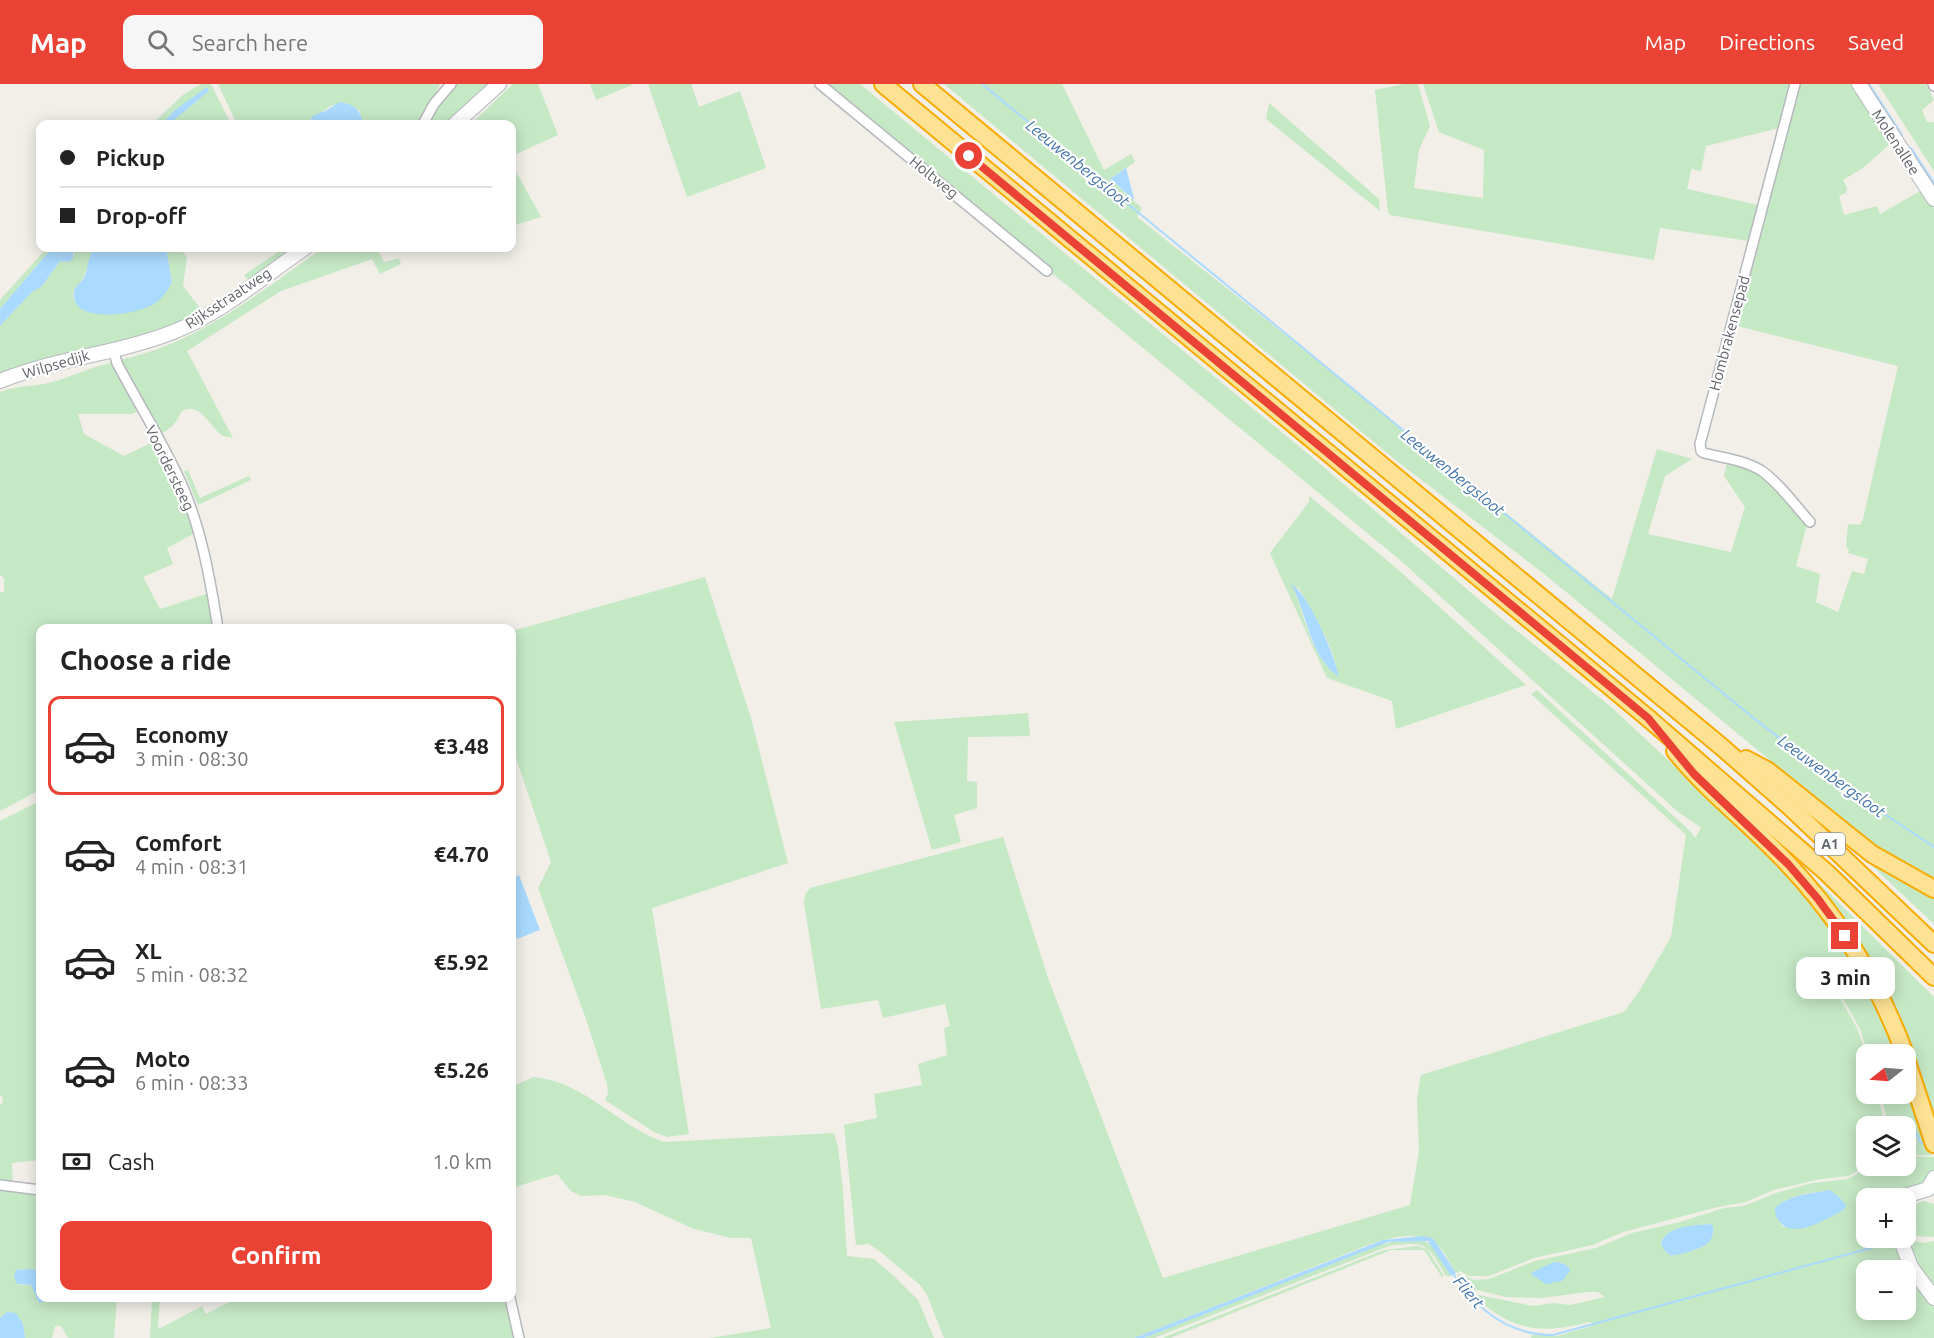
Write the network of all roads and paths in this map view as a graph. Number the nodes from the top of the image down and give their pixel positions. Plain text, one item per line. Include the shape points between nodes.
1 (451, 84) edge
2 (499, 84) edge
3 (820, 84) edge
4 (883, 84) edge
5 (922, 84) edge
6 (1795, 84) edge
7 (1859, 84) edge
8 (425, 120) edge
9 (459, 120) edge
10 (1934, 199) edge
11 (299, 252) edge
12 (1047, 271) dead end
13 (112, 349) junction
14 (0, 381) edge
15 (1810, 522) dead end
16 (217, 624) edge
17 (1648, 718) junction
18 (1724, 748) junction
19 (1934, 890) edge
20 (1934, 944) edge
21 (1934, 977) edge
22 (1901, 1044) edge
23 (1916, 1089) edge
24 (1934, 1144) edge
25 (0, 1185) edge
26 (1933, 1187) edge
27 (36, 1190) edge
28 (1916, 1193) edge
29 (1916, 1201) edge
30 (1903, 1248) edge
31 (1934, 1298) edge
32 (511, 1302) edge
33 (519, 1338) edge

1 - 8 street
2 - 9 main road
3 - 12 street, Holtweg
4 - 17 highway, A1
5 - 18 highway, A1
6 - 15 street, Hombrakensepad via 1700,444 1704,453 1746,463 1761,471
7 - 10 main road, Molenallee
11 - 13 main road, Rijksstraatweg via 202,318 165,335
13 - 14 main road, Wilpsedijk
13 - 16 street, Voordersteeg via 191,506 209,569
17 - 21 highway, A1 via 1826,872
17 - 22 highway, A1 via 1694,774 1782,857 1825,908 1866,969
18 - 19 highway, A1 via 1767,770 1872,854
18 - 20 highway, A1
23 - 24 highway, A1
25 - 27 street
26 - 28 main road
26 - 29 main road via 1930,1197
30 - 31 main road
32 - 33 street

